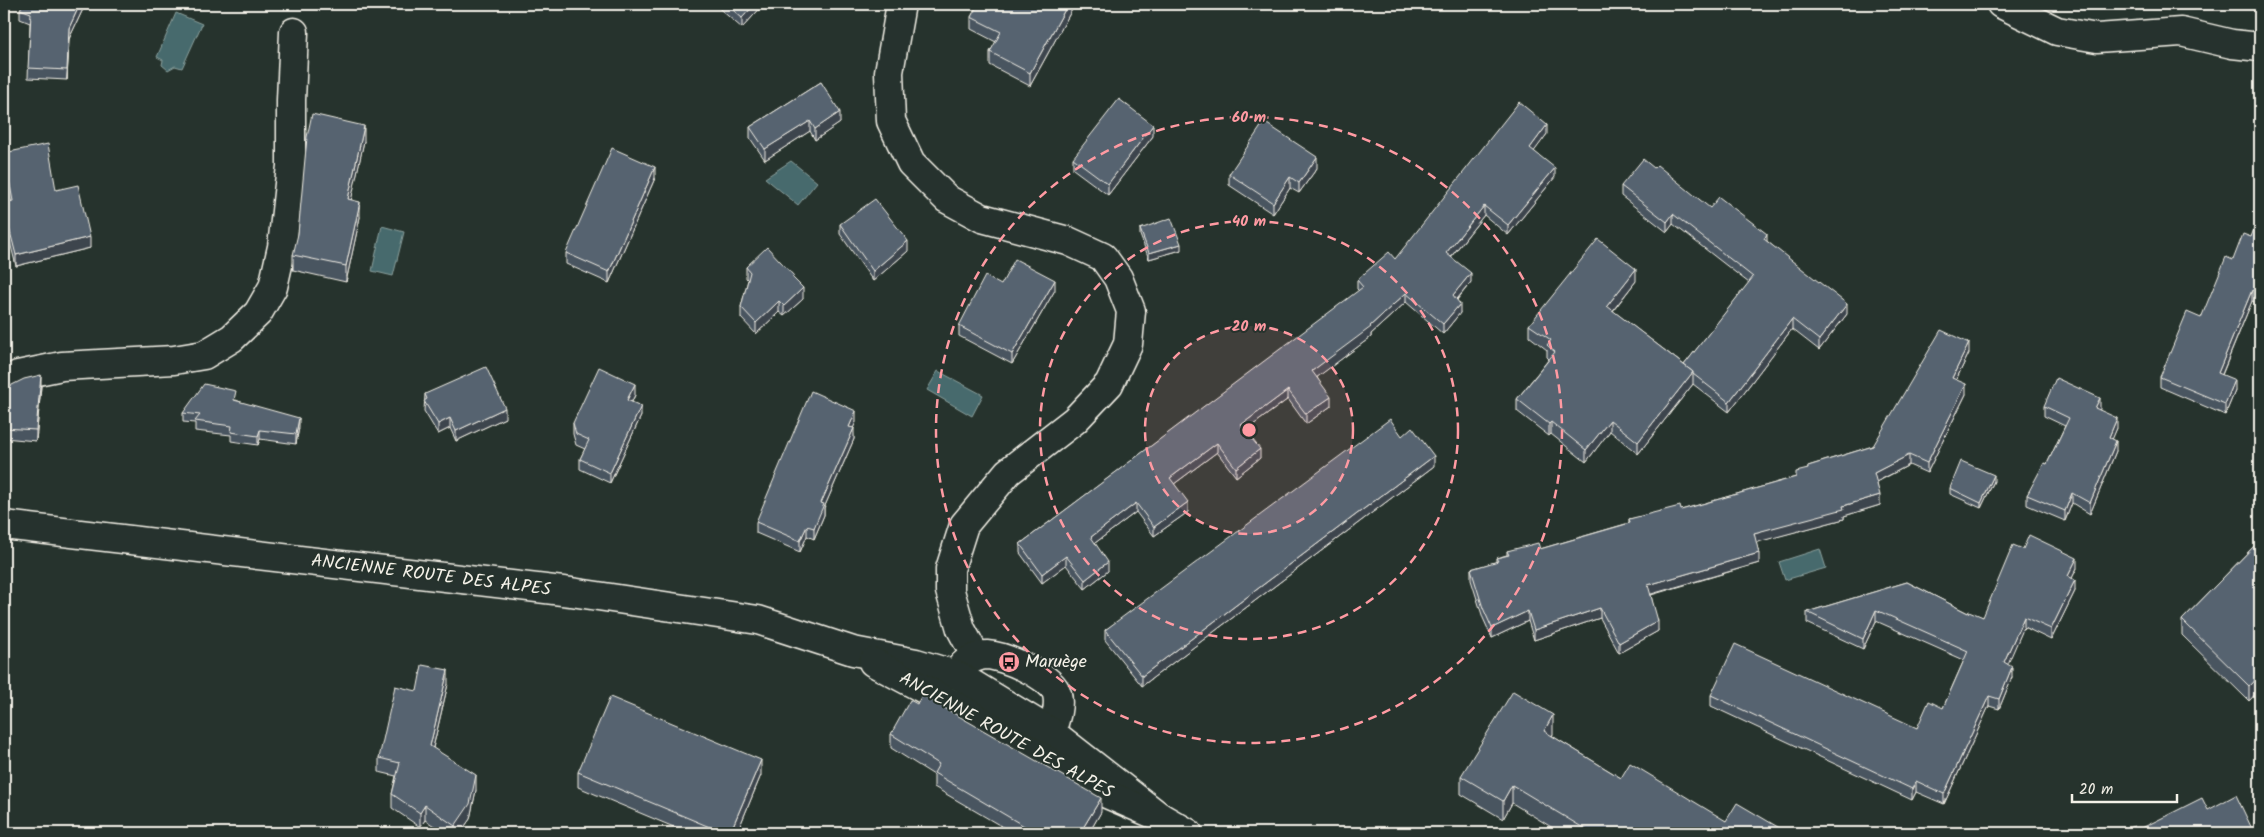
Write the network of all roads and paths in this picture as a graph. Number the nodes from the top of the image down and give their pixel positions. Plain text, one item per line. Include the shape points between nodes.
1 (901, 4) edge
2 (2001, 4) edge
3 (294, 32) dead end
4 (2260, 47) edge
5 (4, 383) edge
6 (4, 525) edge
7 (853, 651) junction
8 (968, 666) junction
9 (960, 708) junction
10 (1051, 732) junction
11 (1021, 745) junction
12 (1160, 817) junction
13 (1188, 833) edge

1 - 8 street via 889,72 891,121 911,163 947,199 982,218 1068,242 1103,257 1118,278 1131,311 1128,344 1109,384 1075,420 1008,472 964,525 950,570 950,591
2 - 4 street via 2057,31 2097,38 2180,32
3 - 5 street via 291,166 282,247 274,287 258,313 232,338 204,355 174,360 62,366 18,375
6 - 7 street, ANCIENNE ROUTE DES ALPES via 572,592 712,612 758,620
7 - 8 street, ANCIENNE ROUTE DES ALPES via 916,663
7 - 9 street, ANCIENNE ROUTE DES ALPES
8 - 9 street
8 - 10 street, ANCIENNE ROUTE DES ALPES
8 - 10 street via 988,655 1043,677 1057,692 1058,712
9 - 11 street, ANCIENNE ROUTE DES ALPES
10 - 11 street
10 - 12 street, ANCIENNE ROUTE DES ALPES
11 - 12 street, ANCIENNE ROUTE DES ALPES via 1093,788
12 - 13 street, ANCIENNE ROUTE DES ALPES

